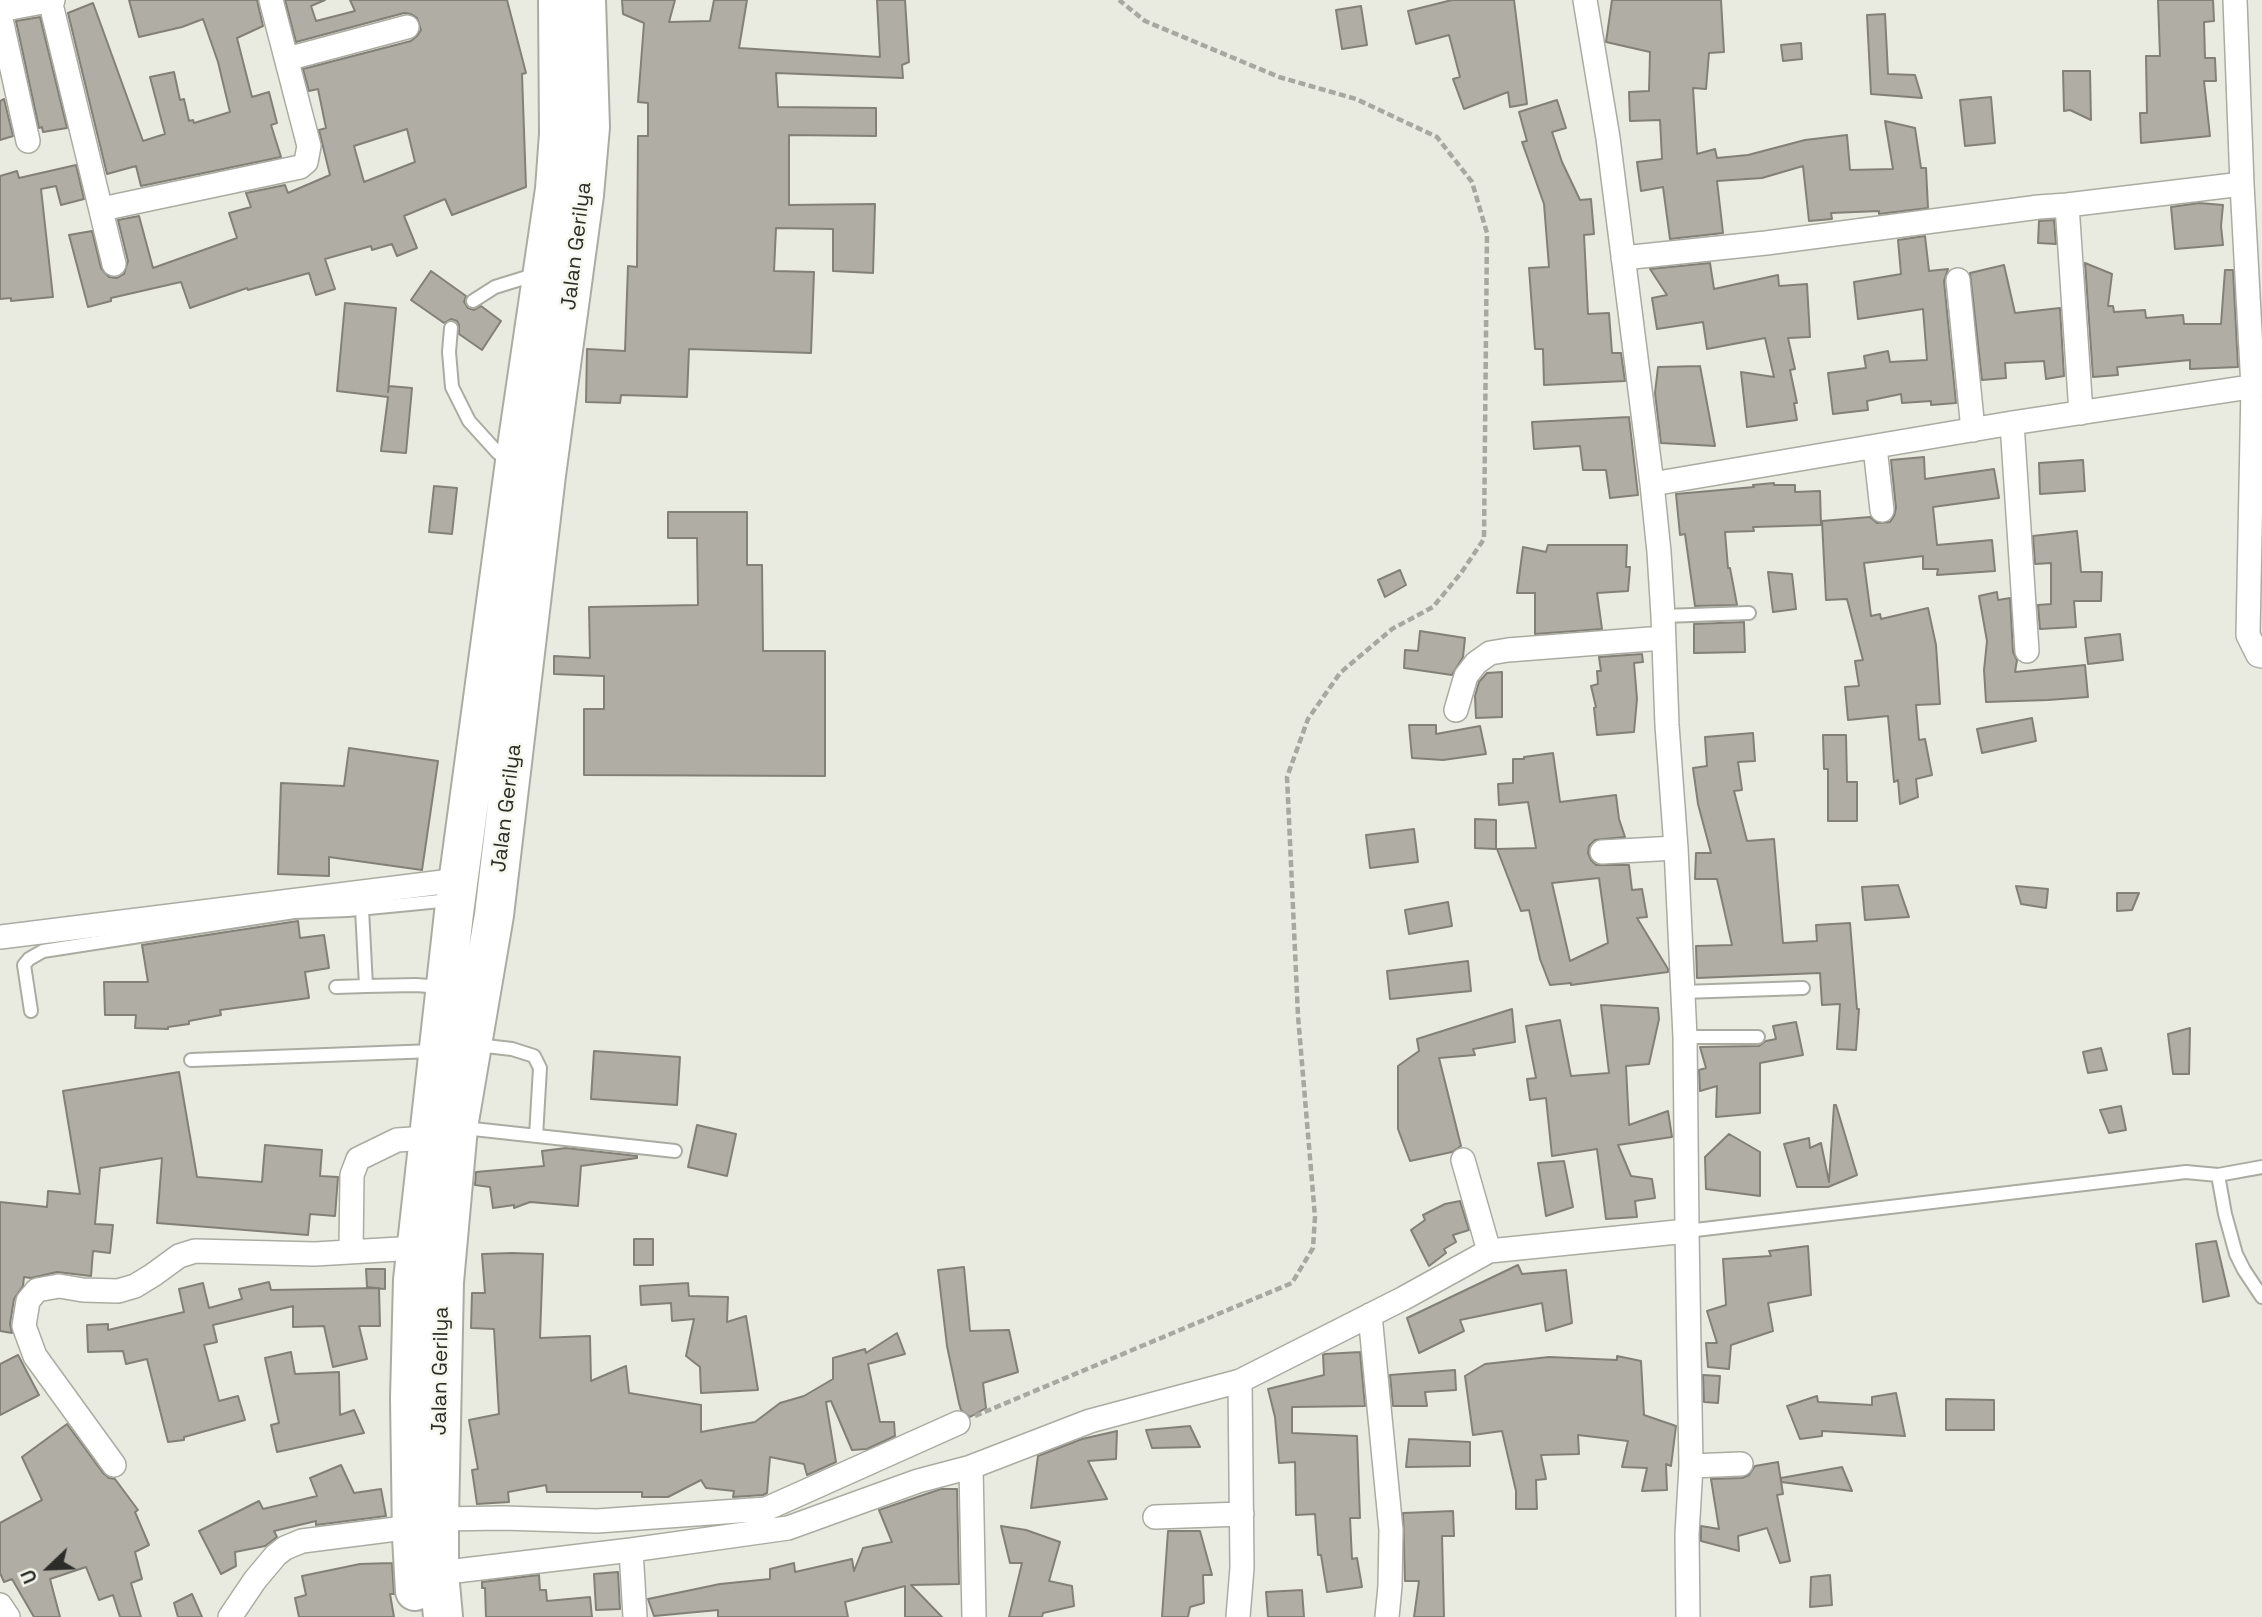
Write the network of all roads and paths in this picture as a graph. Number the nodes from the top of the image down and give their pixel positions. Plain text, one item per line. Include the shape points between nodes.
1 (51, 0) edge
2 (271, 0) edge
3 (558, 0) edge
4 (586, 0) edge
5 (1119, 0) edge
6 (1585, 0) edge
7 (2235, 0) edge
8 (0, 12) edge
9 (407, 27) dead end
10 (287, 59) junction
11 (28, 141) dead end
12 (2242, 184) junction
13 (2067, 205) junction
14 (102, 209) junction
15 (1623, 258) junction
16 (114, 264) dead end
17 (543, 271) junction
18 (1958, 280) dead end
19 (473, 301) dead end
20 (451, 328) dead end
21 (2257, 386) edge
22 (2081, 413) junction
23 (2012, 423) junction
24 (1973, 430) junction
25 (1875, 447) junction
26 (531, 467) junction
27 (1652, 484) junction
28 (1882, 510) dead end
29 (1749, 613) dead end
30 (1663, 627) junction
31 (2027, 650) dead end
32 (2262, 656) edge
33 (1456, 710) dead end
34 (1676, 848) junction
35 (1602, 852) dead end
36 (457, 890) junction
37 (362, 909) junction
38 (0, 937) edge
39 (366, 986) junction
40 (336, 987) dead end
41 (445, 987) junction
42 (1803, 988) dead end
43 (1682, 992) junction
44 (31, 1011) dead end
45 (1685, 1037) junction
46 (1758, 1037) dead end
47 (455, 1048) junction
48 (191, 1060) dead end
49 (443, 1133) junction
50 (536, 1136) junction
51 (676, 1151) dead end
52 (1463, 1160) dead end
53 (2262, 1167) edge
54 (2218, 1175) junction
55 (1687, 1230) junction
56 (416, 1248) junction
57 (351, 1251) junction
58 (1489, 1251) junction
59 (2262, 1297) edge
60 (1370, 1315) junction
61 (1240, 1381) junction
62 (958, 1423) joint
63 (1741, 1464) dead end
64 (114, 1465) dead end
65 (1691, 1466) junction
66 (971, 1467) junction
67 (1242, 1514) junction
68 (1155, 1517) dead end
69 (428, 1545) junction
70 (631, 1550) junction
71 (0, 1605) edge
72 (8, 1617) edge
73 (230, 1617) edge
74 (417, 1617) edge
75 (443, 1617) edge
76 (635, 1617) edge
77 (974, 1617) edge
78 (1238, 1617) edge
79 (1387, 1617) edge
80 (1688, 1617) edge

1 - 8 street
1 - 14 street
2 - 10 street
3 - 17 highway, Jalan Gerilya via 559,134
4 - 26 highway, Jalan Gerilya via 590,127 584,195
5 - 62 path via 1145,21 1279,77 1356,99 1437,136 1472,182 1487,233 1484,539 1433,607 1392,629 1340,673 1308,719 1287,777 1298,1016 1315,1217 1313,1248 1292,1283
6 - 15 street
7 - 12 street
8 - 11 street
9 - 10 street
10 - 14 street via 309,146 306,162 300,167
12 - 13 street
12 - 21 street
13 - 15 street
13 - 22 street
14 - 16 street
15 - 27 street
17 - 19 lane via 495,287
17 - 26 highway, Jalan Gerilya
18 - 24 street
20 - 26 lane via 452,387 469,421 498,453
21 - 22 street
21 - 32 street via 2248,635
22 - 23 street
23 - 24 street
23 - 31 street
24 - 25 street
25 - 27 street
25 - 28 street
26 - 36 highway, Jalan Gerilya
26 - 47 highway, Jalan Gerilya via 494,915
27 - 30 street
29 - 30 lane
30 - 33 street via 1490,653 1466,676
30 - 34 street
34 - 35 street
34 - 43 street
36 - 37 lane
36 - 38 street
36 - 41 highway, Jalan Gerilya
37 - 39 lane
37 - 44 lane via 294,912 43,951 24,965
39 - 40 lane
39 - 41 lane
41 - 47 highway, Jalan Gerilya
42 - 43 lane
43 - 45 street
45 - 46 lane
45 - 55 street
47 - 48 lane
47 - 49 highway, Jalan Gerilya
47 - 50 lane via 512,1049 534,1056 540,1068
49 - 50 lane
49 - 56 highway, Jalan Gerilya
49 - 57 street via 397,1140 358,1159 352,1175
49 - 69 highway, Jalan Gerilya via 442,1302
50 - 51 lane
52 - 58 street
53 - 54 lane
54 - 55 lane via 2186,1172
54 - 59 lane via 2236,1254
55 - 58 street
55 - 65 street
56 - 57 street
56 - 69 highway, Jalan Gerilya via 410,1398
57 - 64 street via 195,1251 118,1291 59,1286 37,1290 28,1301 24,1326 36,1356
58 - 60 street
60 - 61 street
60 - 79 street via 1391,1530
61 - 66 street via 1090,1421
61 - 67 street
62 - 69 street via 766,1509 597,1521 503,1518
63 - 65 street
65 - 80 street
66 - 70 street via 788,1528
66 - 77 street
67 - 68 street
67 - 78 street
69 - 70 street
69 - 73 street via 303,1541 285,1548 267,1565
69 - 74 highway, Jalan Gerilya
69 - 75 highway, Jalan Gerilya
70 - 76 street
71 - 72 street

